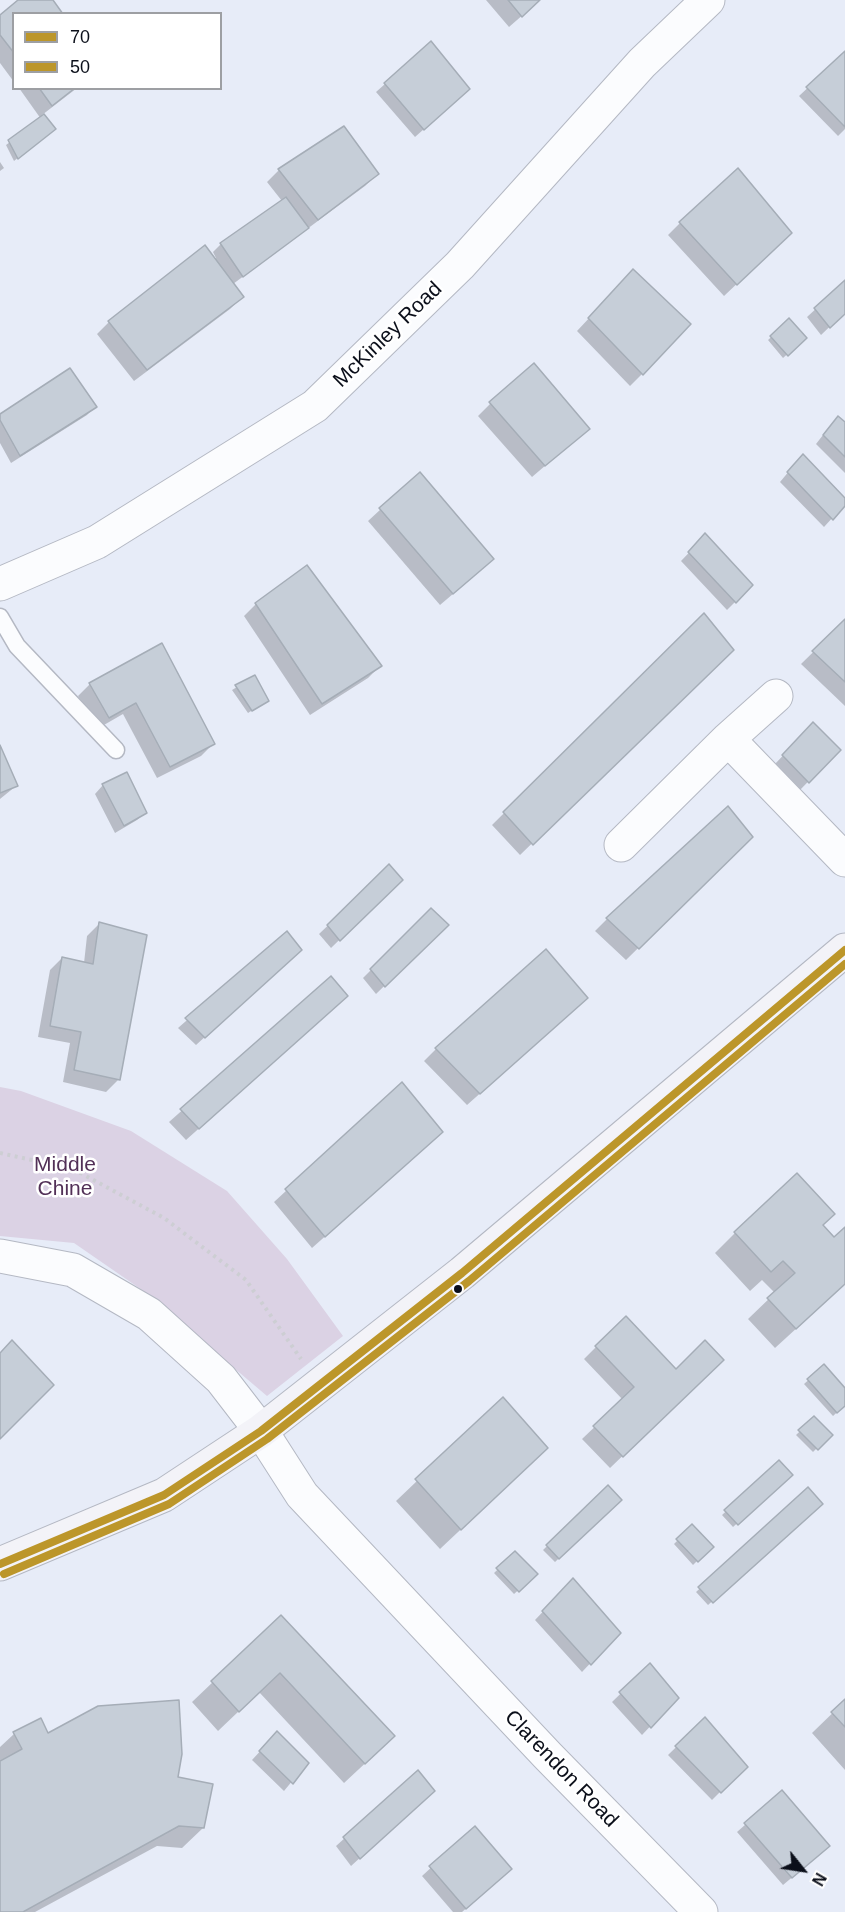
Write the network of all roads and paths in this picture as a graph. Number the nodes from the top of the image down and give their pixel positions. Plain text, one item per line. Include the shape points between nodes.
1 (708, 0) edge
2 (0, 584) edge
3 (0, 617) edge
4 (776, 696) dead end
5 (729, 739) junction
6 (116, 750) dead end
7 (621, 845) dead end
8 (845, 860) edge
9 (845, 950) edge
10 (0, 1153) edge
11 (0, 1256) edge
12 (306, 1366) dead end
13 (261, 1431) junction
14 (0, 1564) edge
15 (701, 1912) edge

1 - 2 street, McKinley Road via 642,63 460,265 315,406 97,542
3 - 6 lane via 17,646
4 - 5 street
5 - 7 street
5 - 8 street
9 - 13 street via 462,1272
10 - 12 path via 73,1169 164,1218 246,1280
11 - 13 street, Clarendon Road via 73,1270 149,1314 221,1379
13 - 14 street via 164,1495
13 - 15 street, Clarendon Road via 302,1495

